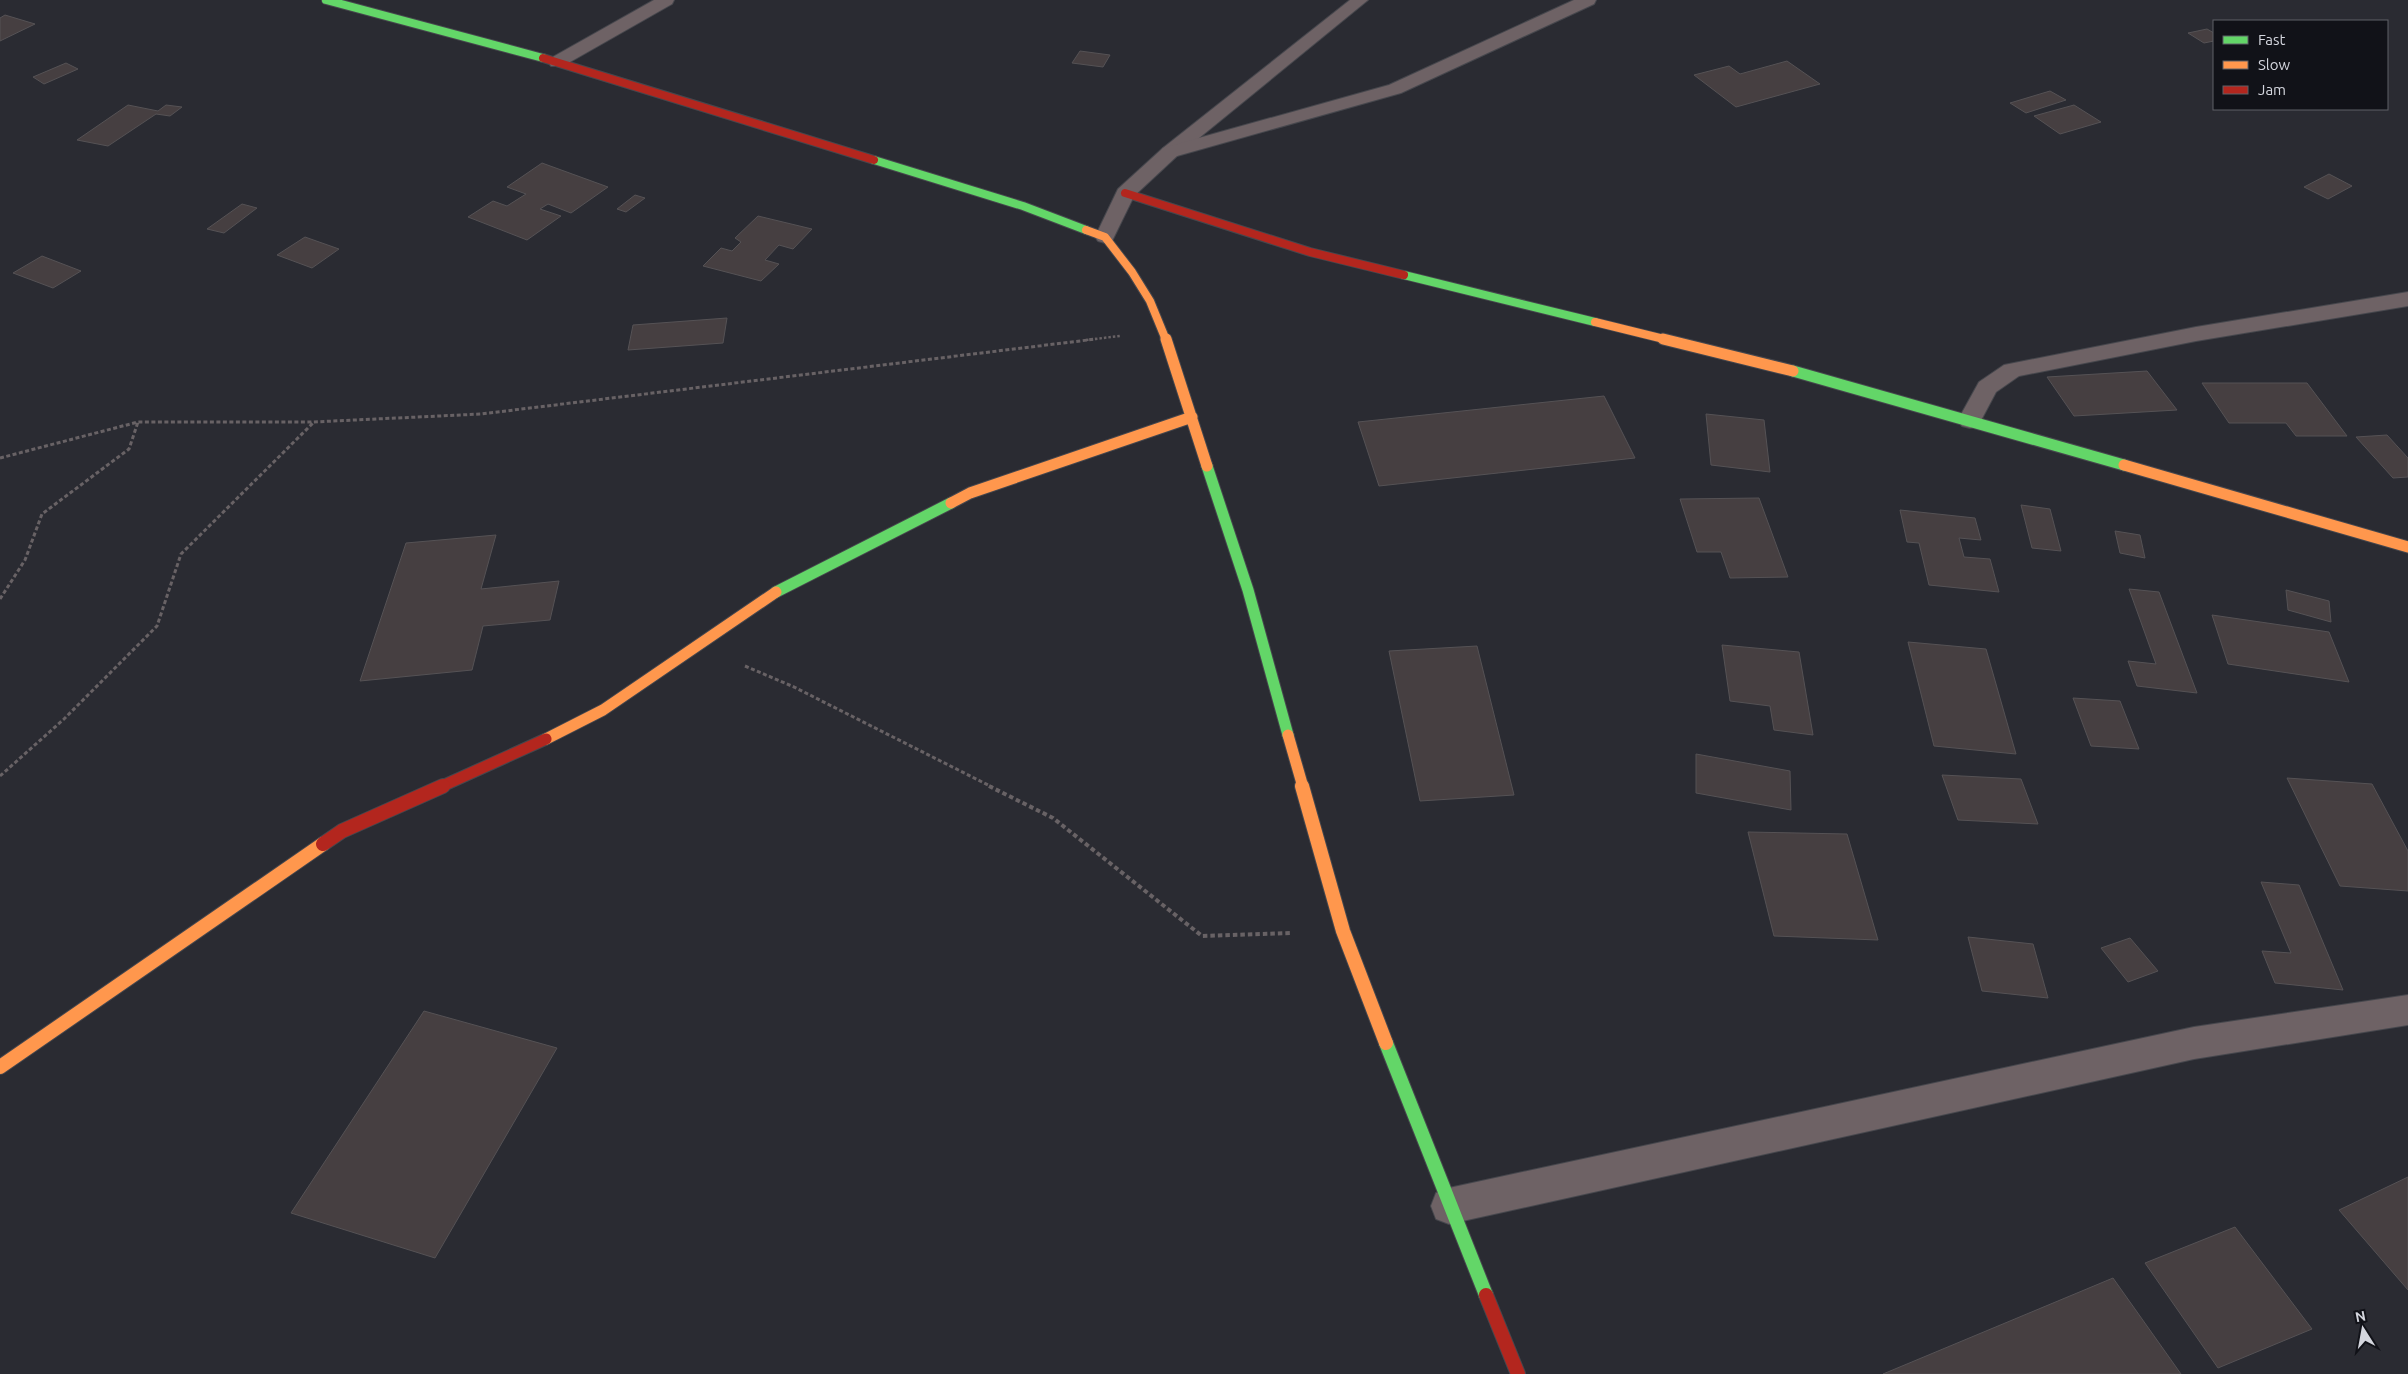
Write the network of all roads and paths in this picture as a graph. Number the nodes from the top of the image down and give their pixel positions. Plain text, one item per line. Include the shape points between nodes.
1 (326, 0) edge
2 (666, 0) edge
3 (1360, 0) edge
4 (1588, 0) edge
5 (557, 62) junction
6 (1170, 152) junction
7 (1125, 193) junction
8 (1105, 237) junction
9 (2408, 299) edge
10 (1163, 331) junction
11 (1192, 417) junction
12 (1970, 420) junction
13 (138, 422) junction
14 (313, 422) junction
15 (0, 458) edge
16 (2408, 546) edge
17 (0, 599) edge
18 (698, 645) junction
19 (0, 776) edge
20 (1343, 931) junction
21 (2408, 1010) edge
22 (0, 1066) edge
23 (1449, 1206) junction
24 (1518, 1374) edge

1 - 5 main road
2 - 5 street
3 - 6 street
4 - 6 street via 1395,88
5 - 8 main road via 1023,206
6 - 7 street
7 - 8 street
7 - 12 main road via 1310,252 1820,378
8 - 10 main road via 1150,301
9 - 12 street via 2196,334 2012,370 1987,387
10 - 11 main road
10 - 14 path via 481,414
11 - 18 main road via 970,493 766,598
11 - 20 main road via 1248,590
12 - 16 main road
13 - 14 path
13 - 15 path
13 - 17 path via 129,449 42,514 25,560
14 - 19 path via 181,554 157,626 64,719
18 - 20 path via 794,687 1053,818 1202,936
18 - 22 main road via 603,710 525,749 342,831
20 - 23 main road
21 - 23 street via 2194,1043
23 - 24 main road

